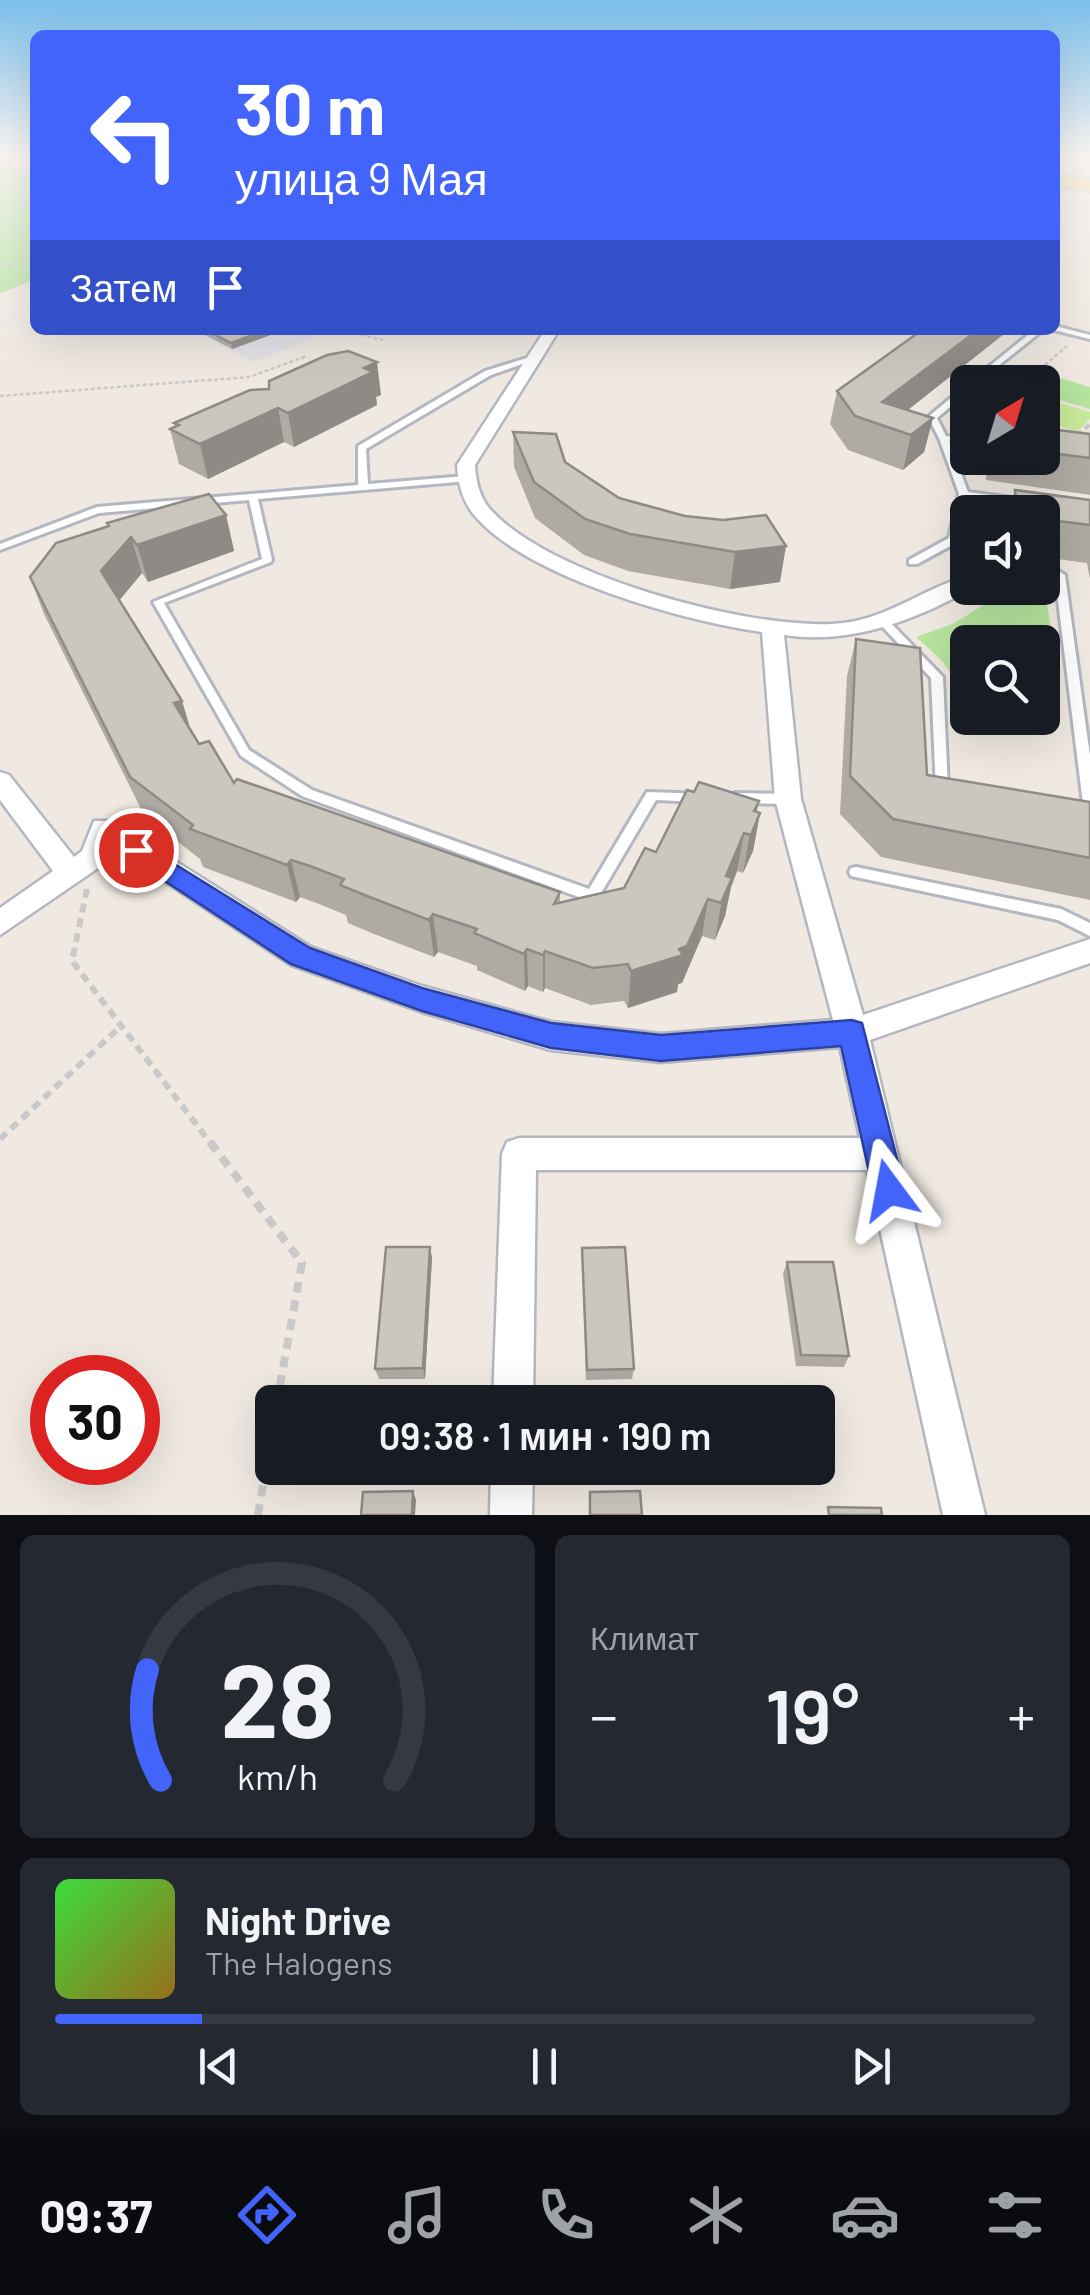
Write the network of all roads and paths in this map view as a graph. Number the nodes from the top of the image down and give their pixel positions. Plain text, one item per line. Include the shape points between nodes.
1 (30, 259) edge
2 (0, 267) edge
3 (1060, 329) edge
4 (362, 335) edge
5 (549, 335) edge
6 (1033, 335) edge
7 (1085, 336) edge
8 (382, 340) dead end
9 (306, 356) dead end
10 (533, 359) junction
11 (995, 365) edge
12 (1047, 365) edge
13 (0, 396) edge
14 (950, 402) edge
15 (1090, 424) edge
16 (943, 438) junction
17 (950, 439) edge
18 (1069, 445) edge
19 (466, 478) junction
20 (363, 487) junction
21 (964, 494) joint
22 (971, 495) edge
23 (252, 497) junction
24 (950, 542) edge
25 (0, 547) edge
26 (913, 562) dead end
27 (1060, 574) edge
28 (950, 591) edge
29 (880, 619) junction
30 (772, 624) junction
31 (0, 780) edge
32 (788, 799) junction
33 (959, 801) edge
34 (1090, 804) edge
35 (90, 853) junction
36 (856, 872) dead end
37 (0, 922) edge
38 (1090, 930) edge
39 (1090, 951) edge
40 (121, 1026) junction
41 (852, 1032) junction
42 (0, 1139) edge
43 (880, 1154) junction
44 (281, 1385) edge
45 (513, 1385) edge
46 (263, 1485) edge
47 (512, 1485) edge
48 (258, 1515) edge
49 (511, 1515) edge
50 (964, 1515) edge

1 - 2 path
3 - 7 lane
4 - 8 path
5 - 10 street
6 - 11 lane
7 - 12 path
9 - 13 path via 249,376
10 - 19 street via 466,464
10 - 20 lane via 488,374 361,448
14 - 16 lane via 932,417
15 - 18 path
16 - 17 lane
16 - 21 lane
19 - 20 lane
19 - 30 street via 482,512 505,534 569,571 664,602
20 - 23 lane
21 - 22 lane
23 - 25 lane via 97,510
23 - 32 lane via 268,560 158,602 246,753 307,792 592,896 652,796
24 - 26 lane
27 - 34 lane
28 - 29 street
29 - 30 street via 830,631
29 - 33 lane via 938,677 938,784
30 - 32 street
31 - 35 street
32 - 41 street
35 - 37 street
35 - 40 path via 72,961
35 - 41 street via 300,956 551,1036 661,1048
36 - 38 lane via 1061,915
39 - 41 street
40 - 42 path
40 - 44 path via 302,1263
41 - 43 street
43 - 45 street via 519,1154
43 - 50 street
46 - 48 path
47 - 49 street

